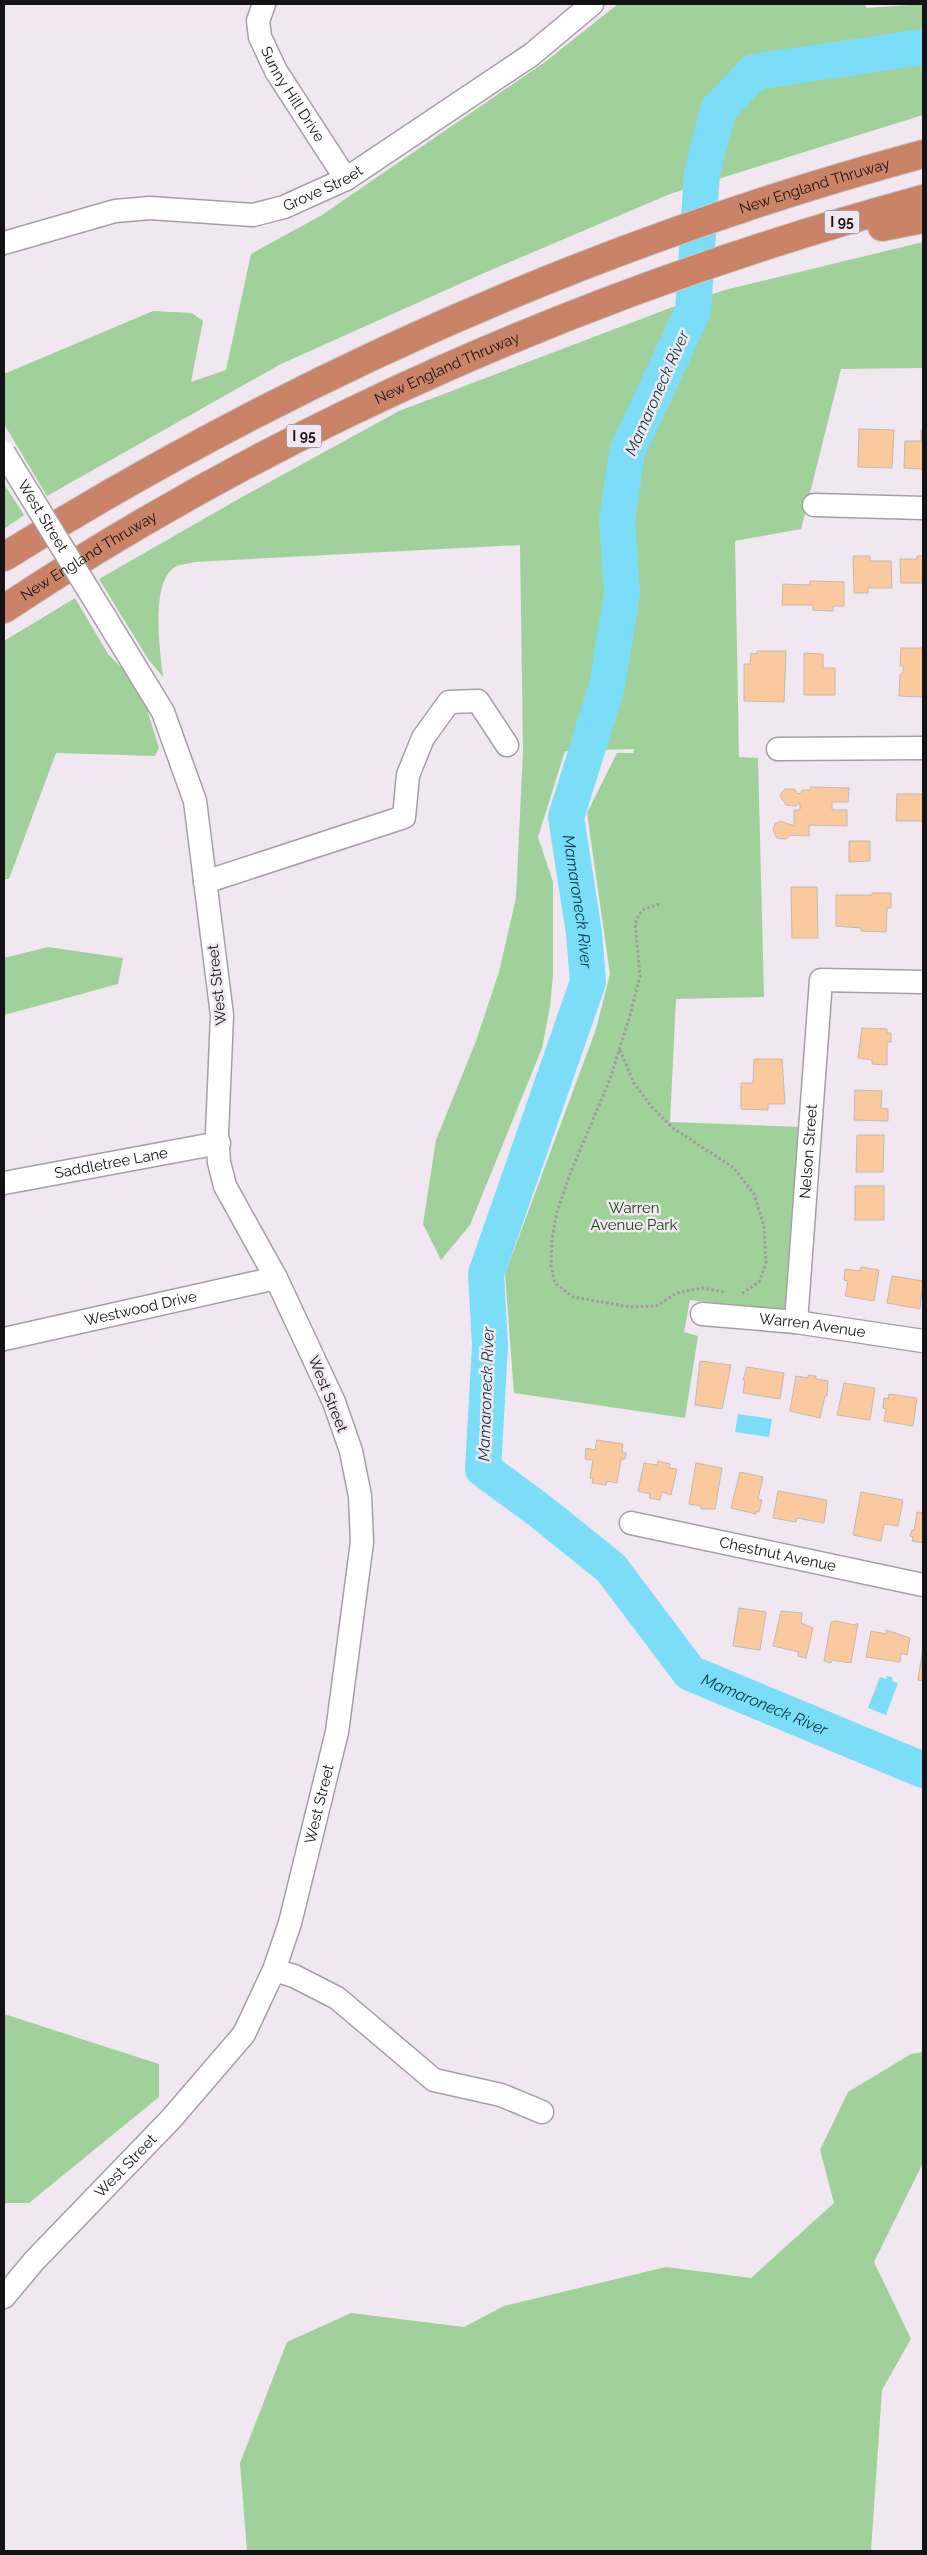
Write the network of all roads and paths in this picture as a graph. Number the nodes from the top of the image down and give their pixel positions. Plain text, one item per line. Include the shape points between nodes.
1 (264, 4) edge
2 (592, 4) edge
3 (923, 154) edge
4 (346, 179) junction
5 (923, 199) edge
6 (923, 220) edge
7 (4, 243) edge
8 (762, 247) junction
9 (4, 453) edge
10 (814, 505) dead end
11 (923, 508) edge
12 (4, 557) edge
13 (4, 609) edge
14 (506, 745) dead end
15 (923, 748) edge
16 (778, 750) dead end
17 (205, 882) junction
18 (659, 904) dead end
19 (923, 982) edge
20 (620, 1050) junction
21 (219, 1143) junction
22 (4, 1183) edge
23 (276, 1278) junction
24 (729, 1293) dead end
25 (735, 1294) dead end
26 (702, 1314) dead end
27 (796, 1322) junction
28 (4, 1339) edge
29 (923, 1341) edge
30 (631, 1523) dead end
31 (923, 1585) edge
32 (274, 1970) junction
33 (542, 2112) dead end
34 (4, 2297) edge

1 - 4 street, Sunny Hill Drive via 258,21 260,37 276,70
2 - 4 street, Grove Street via 531,56
3 - 12 highway, New England Thruway via 767,200 622,250 452,318 324,378 183,452
4 - 7 street, Grove Street via 284,207 253,215 150,208 115,211
5 - 8 highway, New England Thruway / I 95
6 - 8 highway
8 - 13 highway, New England Thruway / I 95 via 621,297 424,379 290,443 151,519
9 - 17 street, West Street, bridge via 163,712 195,801
10 - 11 street
14 - 17 street via 478,701 449,702 423,738 408,775 404,817
15 - 16 street
17 - 21 street, West Street via 222,1015
18 - 20 path via 642,910 635,923 640,976
19 - 27 street, Nelson Street via 821,980
20 - 24 path via 557,1212 551,1266 555,1283 573,1297 630,1307 656,1306 677,1293 702,1288
20 - 25 path via 634,1083 651,1106 673,1128 734,1168 754,1194 764,1226 766,1264 759,1282 742,1294
21 - 22 street, Saddletree Lane
21 - 23 street, West Street via 219,1162 225,1186
23 - 28 street, Westwood Drive
23 - 32 street, West Street via 334,1402 351,1451 360,1496 362,1542 337,1732 290,1923
26 - 27 street, Warren Avenue
27 - 29 street, Warren Avenue
30 - 31 street, Chestnut Avenue
32 - 33 street via 294,1976 337,1998 434,2080 501,2095
32 - 34 street, West Street via 244,2034 171,2119 34,2261

